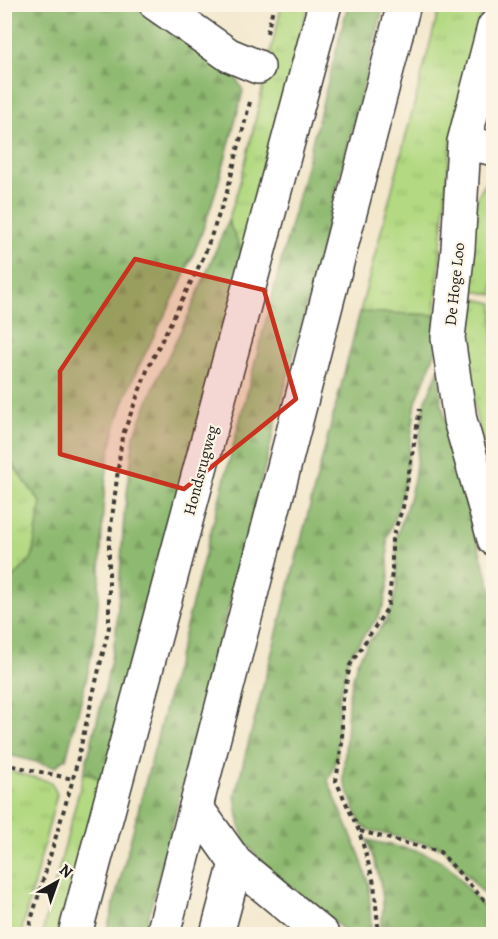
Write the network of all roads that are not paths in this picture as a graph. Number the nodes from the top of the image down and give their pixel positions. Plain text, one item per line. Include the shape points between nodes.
1 (156, 4) edge
2 (325, 4) edge
3 (404, 4) edge
4 (494, 27) edge
5 (258, 67) road end
6 (478, 146) edge
7 (494, 539) edge
8 (196, 807) junction
9 (236, 863) junction
10 (75, 934) edge
11 (163, 934) edge
12 (217, 934) edge
13 (322, 934) edge

1 - 5 main road via 228,55
2 - 10 main road, Hondsrugweg
3 - 8 main road
4 - 6 main road, De Hoge Loo
6 - 7 main road, De Hoge Loo via 458,249 448,338 460,420
8 - 9 main road
8 - 11 main road
9 - 12 main road
9 - 13 main road

